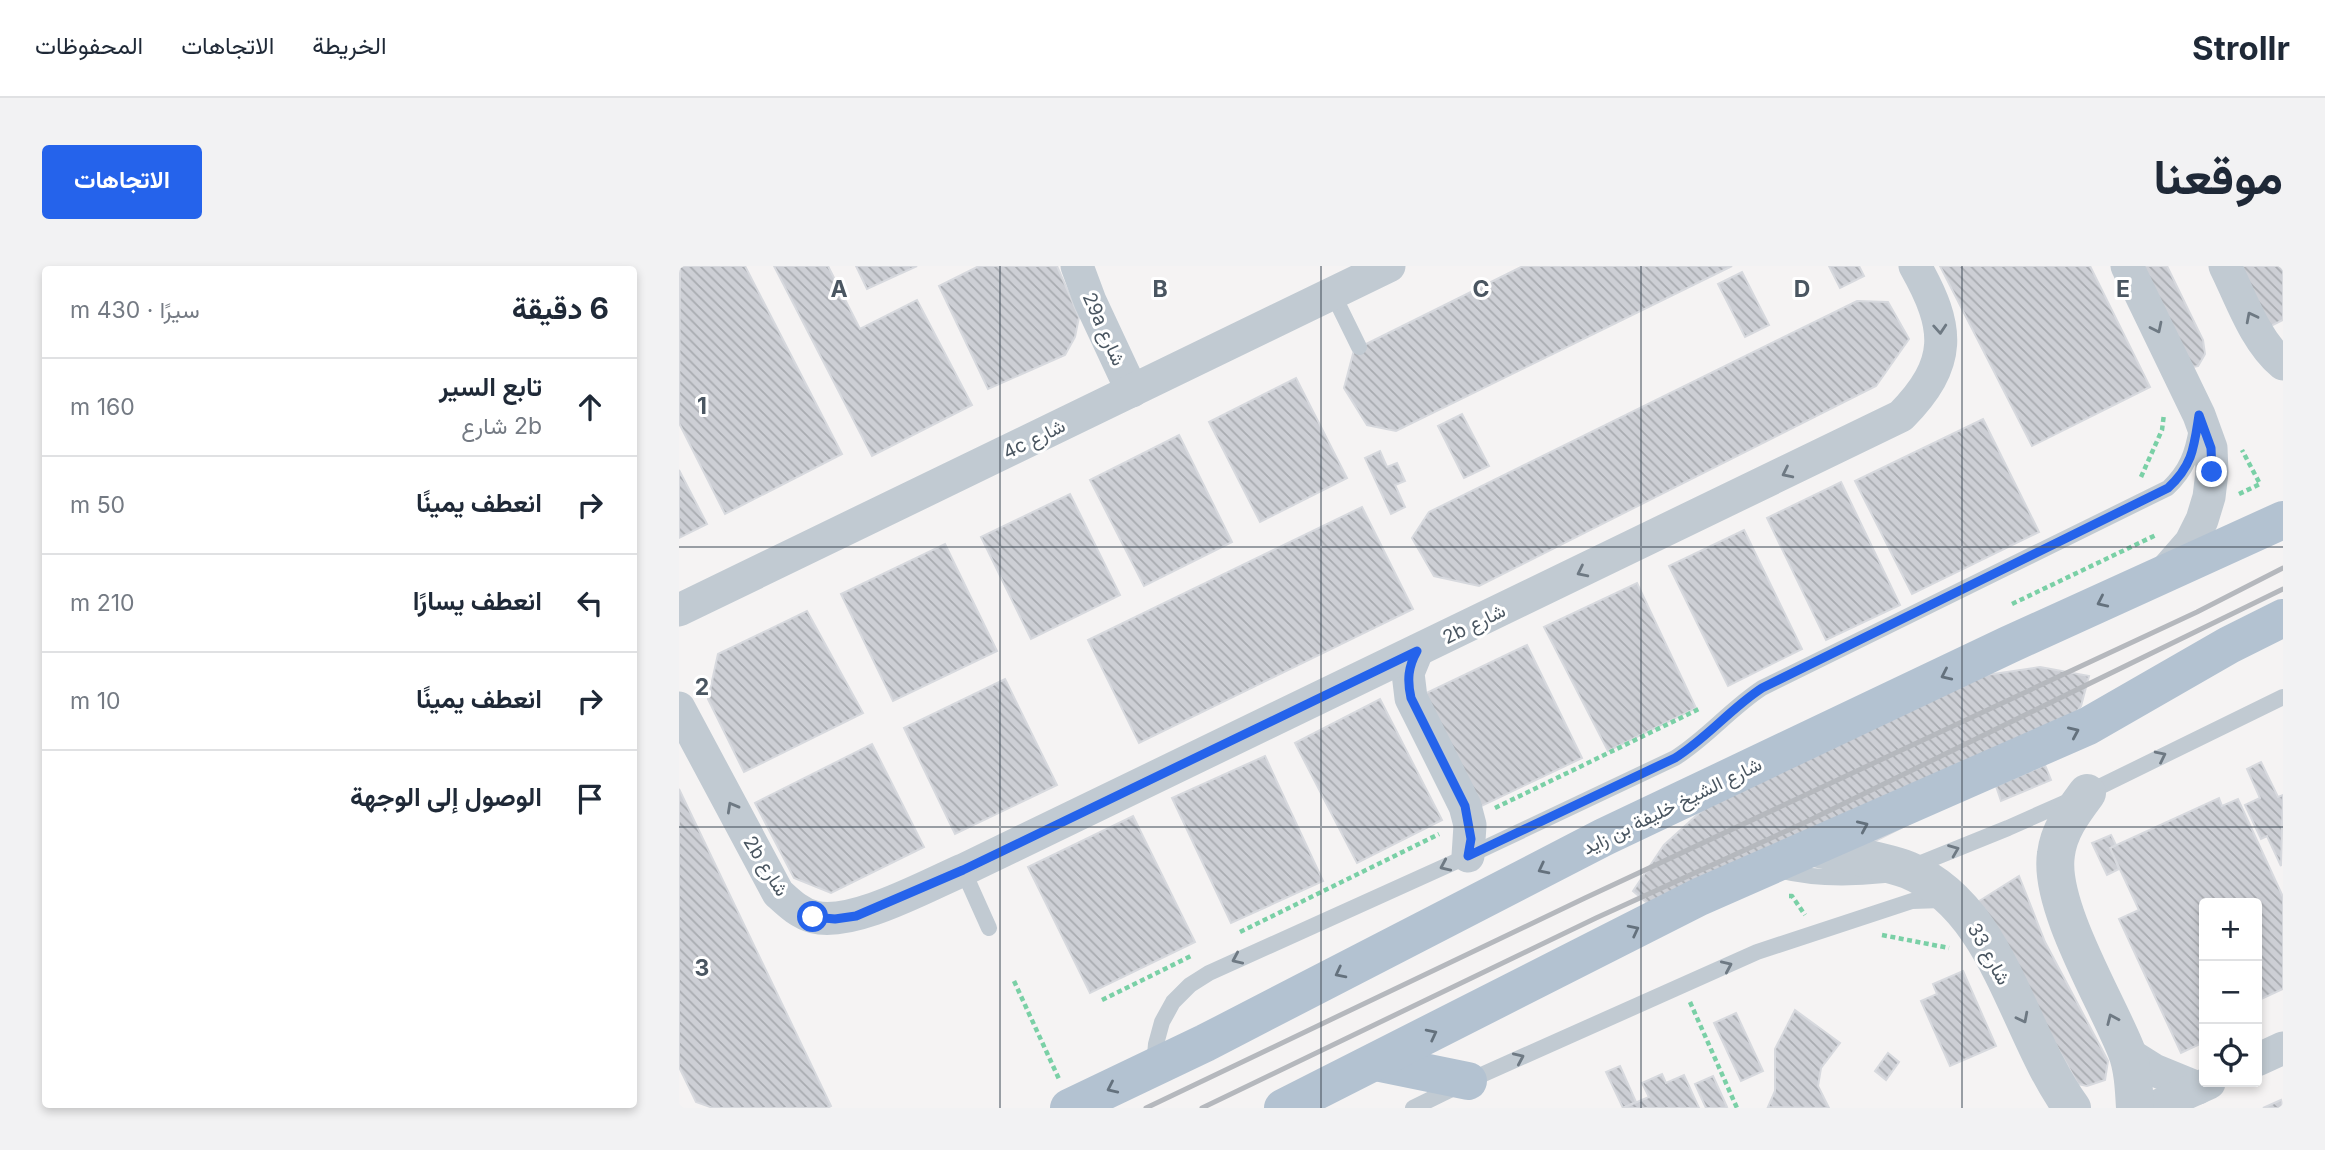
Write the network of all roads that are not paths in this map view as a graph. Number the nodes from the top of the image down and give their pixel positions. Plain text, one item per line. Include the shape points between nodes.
1 (1077, 266) edge
2 (1087, 266) edge
3 (1389, 266) edge
4 (1915, 266) edge
5 (2127, 266) edge
6 (2225, 266) edge
7 (1333, 294) junction
8 (1359, 347) dead end
9 (2283, 364) edge
10 (1142, 387) junction
11 (2199, 415) junction
12 (2283, 520) edge
13 (2164, 573) junction
14 (683, 614) edge
15 (2283, 618) edge
16 (1417, 651) junction
17 (2283, 696) edge
18 (679, 708) edge
19 (2087, 793) junction
20 (1814, 848) junction
21 (1468, 856) junction
22 (1769, 867) junction
23 (963, 870) junction
24 (1906, 870) junction
25 (1957, 903) junction
26 (989, 928) dead end
27 (2283, 1048) edge
28 (2127, 1053) junction
29 (2262, 1058) edge
30 (1375, 1062) junction
31 (1154, 1068) junction
32 (1468, 1081) junction
33 (2196, 1092) edge
34 (1070, 1107) edge
35 (1283, 1108) edge
36 (1413, 1108) edge
37 (2072, 1108) edge
38 (2136, 1108) edge
39 (2154, 1108) edge

1 - 10 street, 29a شارع via 1090,300
2 - 10 street, 29a شارع via 1115,310
3 - 7 street, 4c شارع
4 -> 16 street, 2b شارع via 1940,318 1941,346 1934,373 1920,397 1901,416
5 -> 11 street
9 -> 6 street via 2260,337
7 - 8 lane
7 - 10 street, 4c شارع
10 - 14 street, 4c شارع
11 - 13 street via 2211,448 2209,497 2191,542
11 - 21 lane via 2193,453 2168,488 1762,688 1675,758
12 - 13 main road, شارع الشيخ خليفة بن زايد
13 -> 31 main road, شارع الشيخ خليفة بن زايد via 1604,837
20 -> 15 main road via 2088,726
16 - 21 street via 1408,673 1411,698 1465,806 1471,839
16 - 23 street, 2b شارع
19 -> 17 lane
23 -> 18 street, 2b شارع via 856,916 813,917 794,907 778,892
24 -> 19 lane
28 -> 19 street via 2055,883 2059,841
20 - 22 main road
20 - 24 street, شارع 33
21 -> 31 lane via 1228,963 1189,985 1162,1022
22 - 24 lane via 1837,878
30 -> 22 main road via 1699,897
23 - 26 lane
24 - 25 street, شارع 33
32 -> 25 lane via 1757,953 1912,901
25 -> 37 street, شارع 33 via 1978,929
27 - 29 street
28 - 33 street
28 - 38 street
30 - 32 main road
30 - 35 main road
31 -> 34 main road, شارع الشيخ خليفة بن زايد
32 - 36 lane
33 - 39 street

